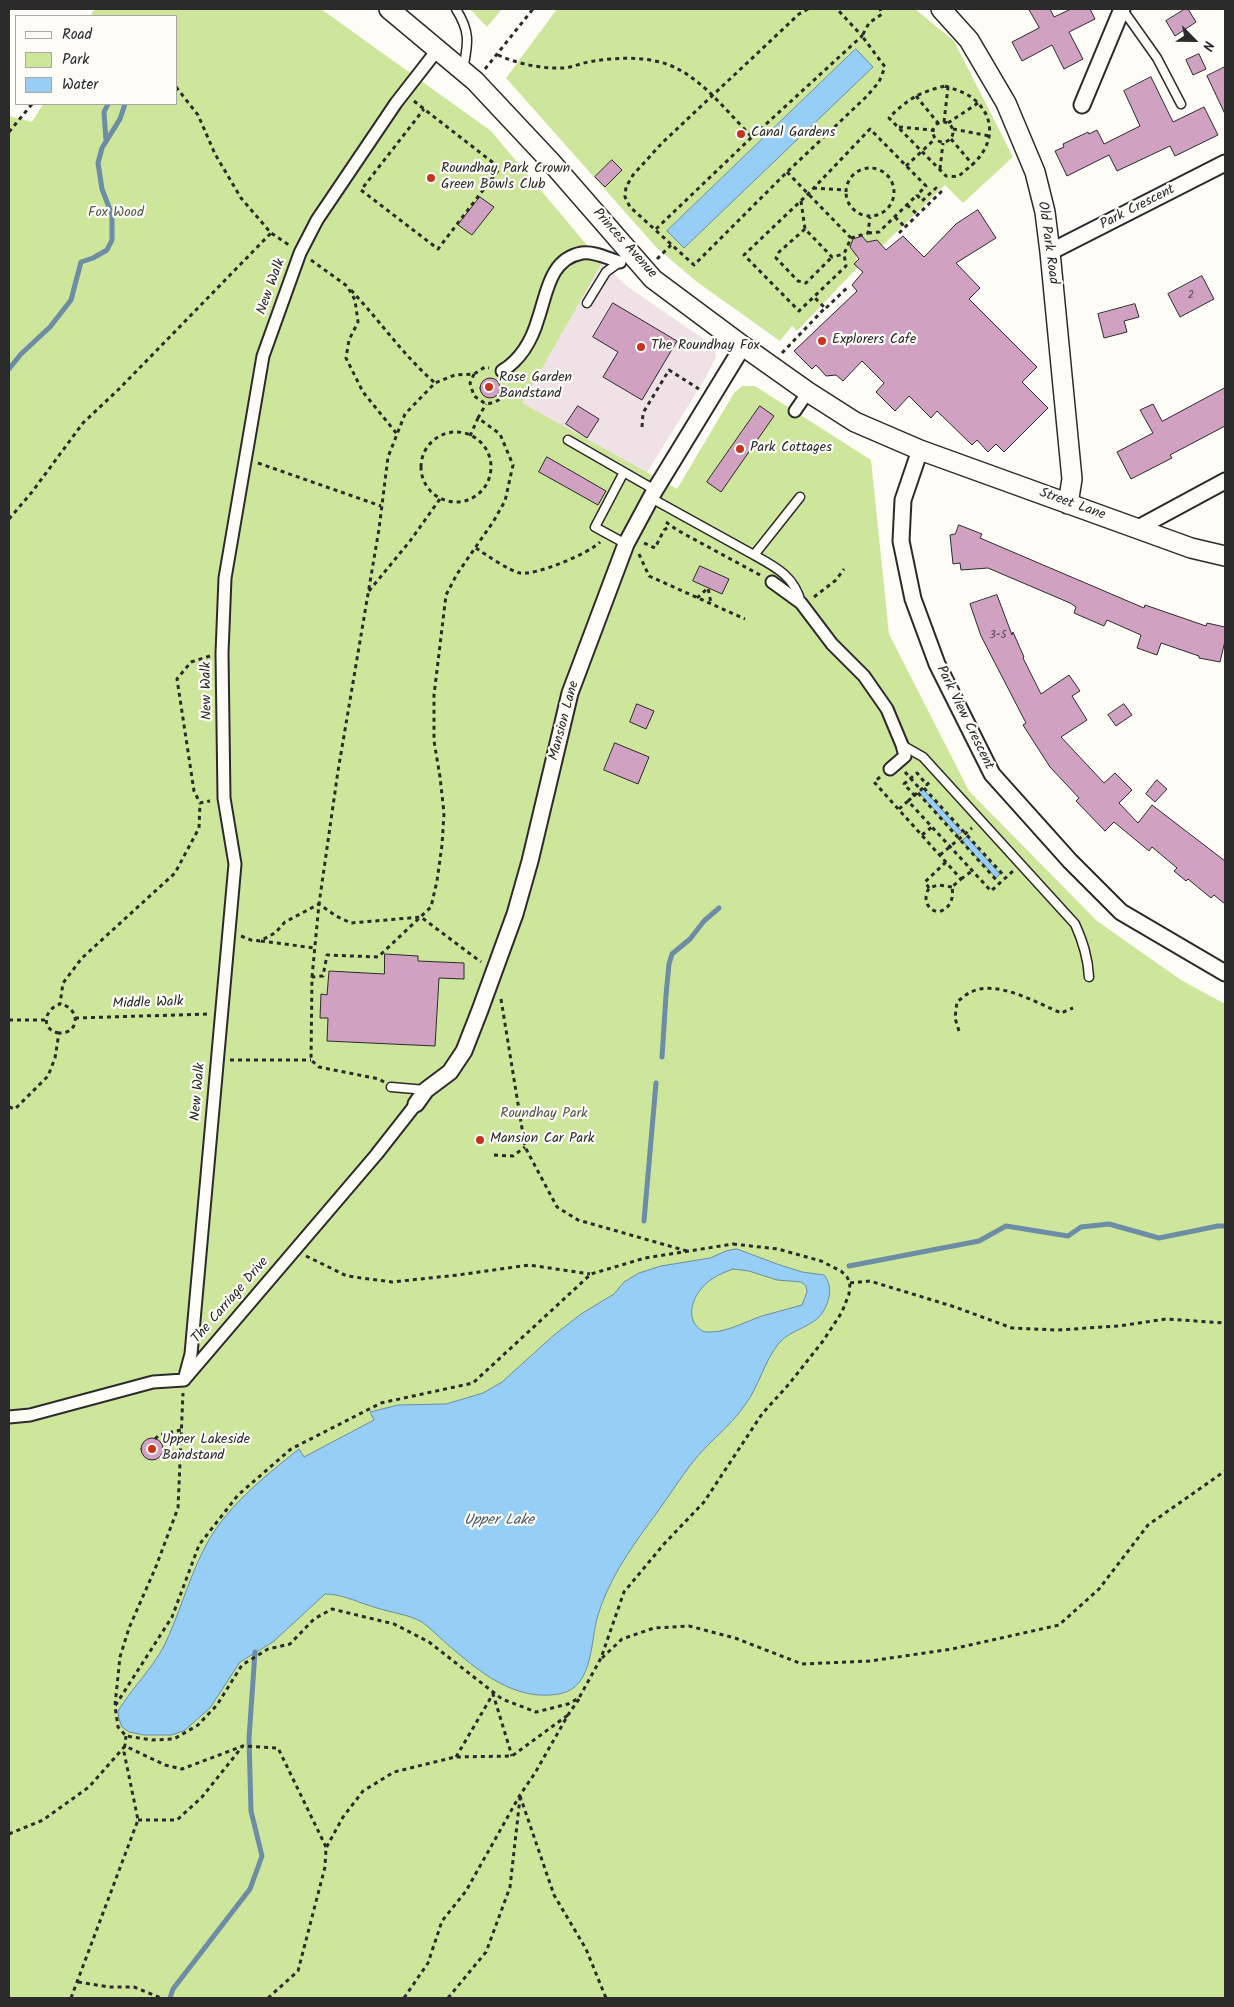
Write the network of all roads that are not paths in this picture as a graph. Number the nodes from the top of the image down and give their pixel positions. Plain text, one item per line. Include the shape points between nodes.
1 (389, 9) edge
2 (456, 9) edge
3 (941, 9) edge
4 (1123, 9) edge
5 (438, 49) junction
6 (469, 76) junction
7 (1181, 104) dead end
8 (1082, 105) dead end
9 (1225, 163) edge
10 (1050, 252) junction
11 (625, 258) junction
12 (587, 303) dead end
13 (743, 346) junction
14 (502, 371) road end
15 (808, 392) junction
16 (795, 411) dead end
17 (568, 440) dead end
18 (920, 450) junction
19 (624, 472) junction
20 (1225, 482) edge
21 (653, 494) junction
22 (800, 497) dead end
23 (1068, 504) junction
24 (1138, 528) junction
25 (627, 542) junction
26 (754, 556) junction
27 (1225, 556) edge
28 (772, 582) road end
29 (801, 603) junction
30 (902, 745) junction
31 (893, 766) road end
32 (1225, 973) edge
33 (1089, 977) dead end
34 (391, 1087) road end
35 (426, 1090) junction
36 (416, 1104) joint
37 (184, 1380) junction
38 (9, 1417) edge

1 - 5 street, Princes Avenue
2 - 6 lane via 466,24
3 - 10 street, Old Park Road via 969,40 1006,102 1035,172
4 - 7 lane via 1157,58
4 - 8 street
5 - 6 street, Princes Avenue
5 - 37 street, New Walk via 404,93 318,220 300,253 263,356 226,578 222,652 224,798 235,864 191,1354
6 - 11 street, Princes Avenue via 551,162
9 - 10 street, Park Crescent
10 - 23 street, Old Park Road via 1072,479
11 - 12 lane via 606,272
11 - 13 street, Princes Avenue
11 - 14 street via 584,253 560,265 549,280 532,337 513,364
13 - 15 street, Princes Avenue
13 - 21 street, Mansion Lane
15 - 16 street
15 - 18 street, Princes Avenue via 855,422
17 - 19 lane
18 - 23 street, Street Lane
18 - 32 street, Park View Crescent via 902,500 901,541 914,599 937,664 992,774 1121,912
19 - 21 lane
19 - 25 lane via 595,527
20 - 24 street
21 - 25 street, Mansion Lane
21 - 26 lane
22 - 26 lane
23 - 24 street, Street Lane
24 - 27 street, Street Lane via 1191,548
25 - 35 street, Mansion Lane via 570,693 530,861 494,972 464,1051 450,1072
26 - 29 lane via 780,569 794,584
28 - 29 street
29 - 30 street via 832,644 864,676 890,716
30 - 31 street via 905,756
30 - 33 lane via 924,758 1075,924 1088,959
34 - 35 lane
35 - 36 street, Mansion Lane
36 - 37 street, The Carriage Drive
37 - 38 street via 153,1382 30,1415

